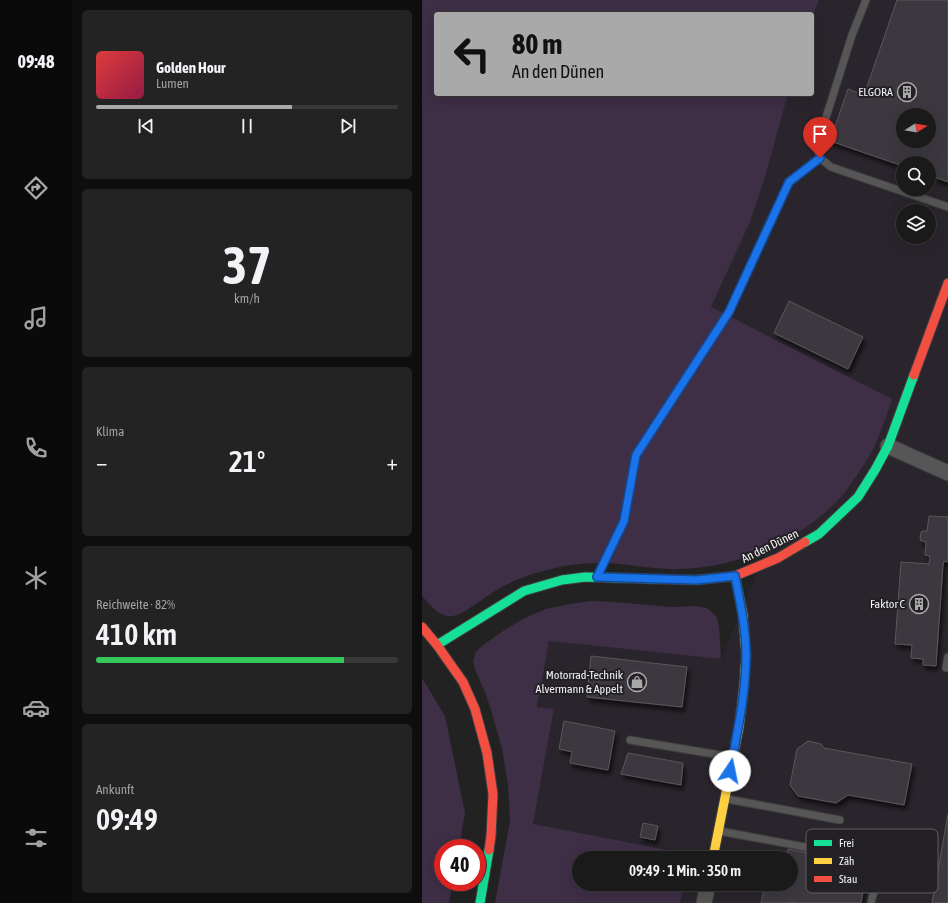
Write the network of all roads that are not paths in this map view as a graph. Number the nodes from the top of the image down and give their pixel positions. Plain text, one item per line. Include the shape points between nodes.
1 (866, 0) edge
2 (820, 158) junction
3 (948, 207) edge
4 (948, 283) edge
5 (888, 446) junction
6 (948, 472) edge
7 (735, 576) junction
8 (597, 577) junction
9 (422, 627) edge
10 (437, 645) junction
11 (948, 656) edge
12 (946, 668) dead end
13 (630, 740) dead end
14 (732, 758) junction
15 (724, 798) junction
16 (840, 820) dead end
17 (718, 831) junction
18 (806, 847) edge
19 (714, 851) edge
20 (707, 891) edge
21 (873, 893) edge
22 (480, 903) edge
23 (704, 903) edge
24 (871, 903) edge

1 - 2 lane via 852,35 817,146
2 - 3 lane via 831,167
2 - 8 lane via 789,182 729,312 636,455 624,521
4 - 5 street, An den Dünen
5 - 6 street
5 - 7 street, An den Dünen via 858,497 819,534 778,558
7 - 8 street, An den Dünen via 696,580
7 - 14 street via 743,614 746,655 744,686
8 - 10 street, An den Dünen via 562,580 524,591
9 - 10 street
10 - 22 street via 463,682 475,709 487,753 494,794 491,836
11 - 12 lane
13 - 14 lane
14 - 15 street
15 - 16 lane
15 - 17 street
17 - 18 lane
17 - 19 street
20 - 23 street
21 - 24 lane

